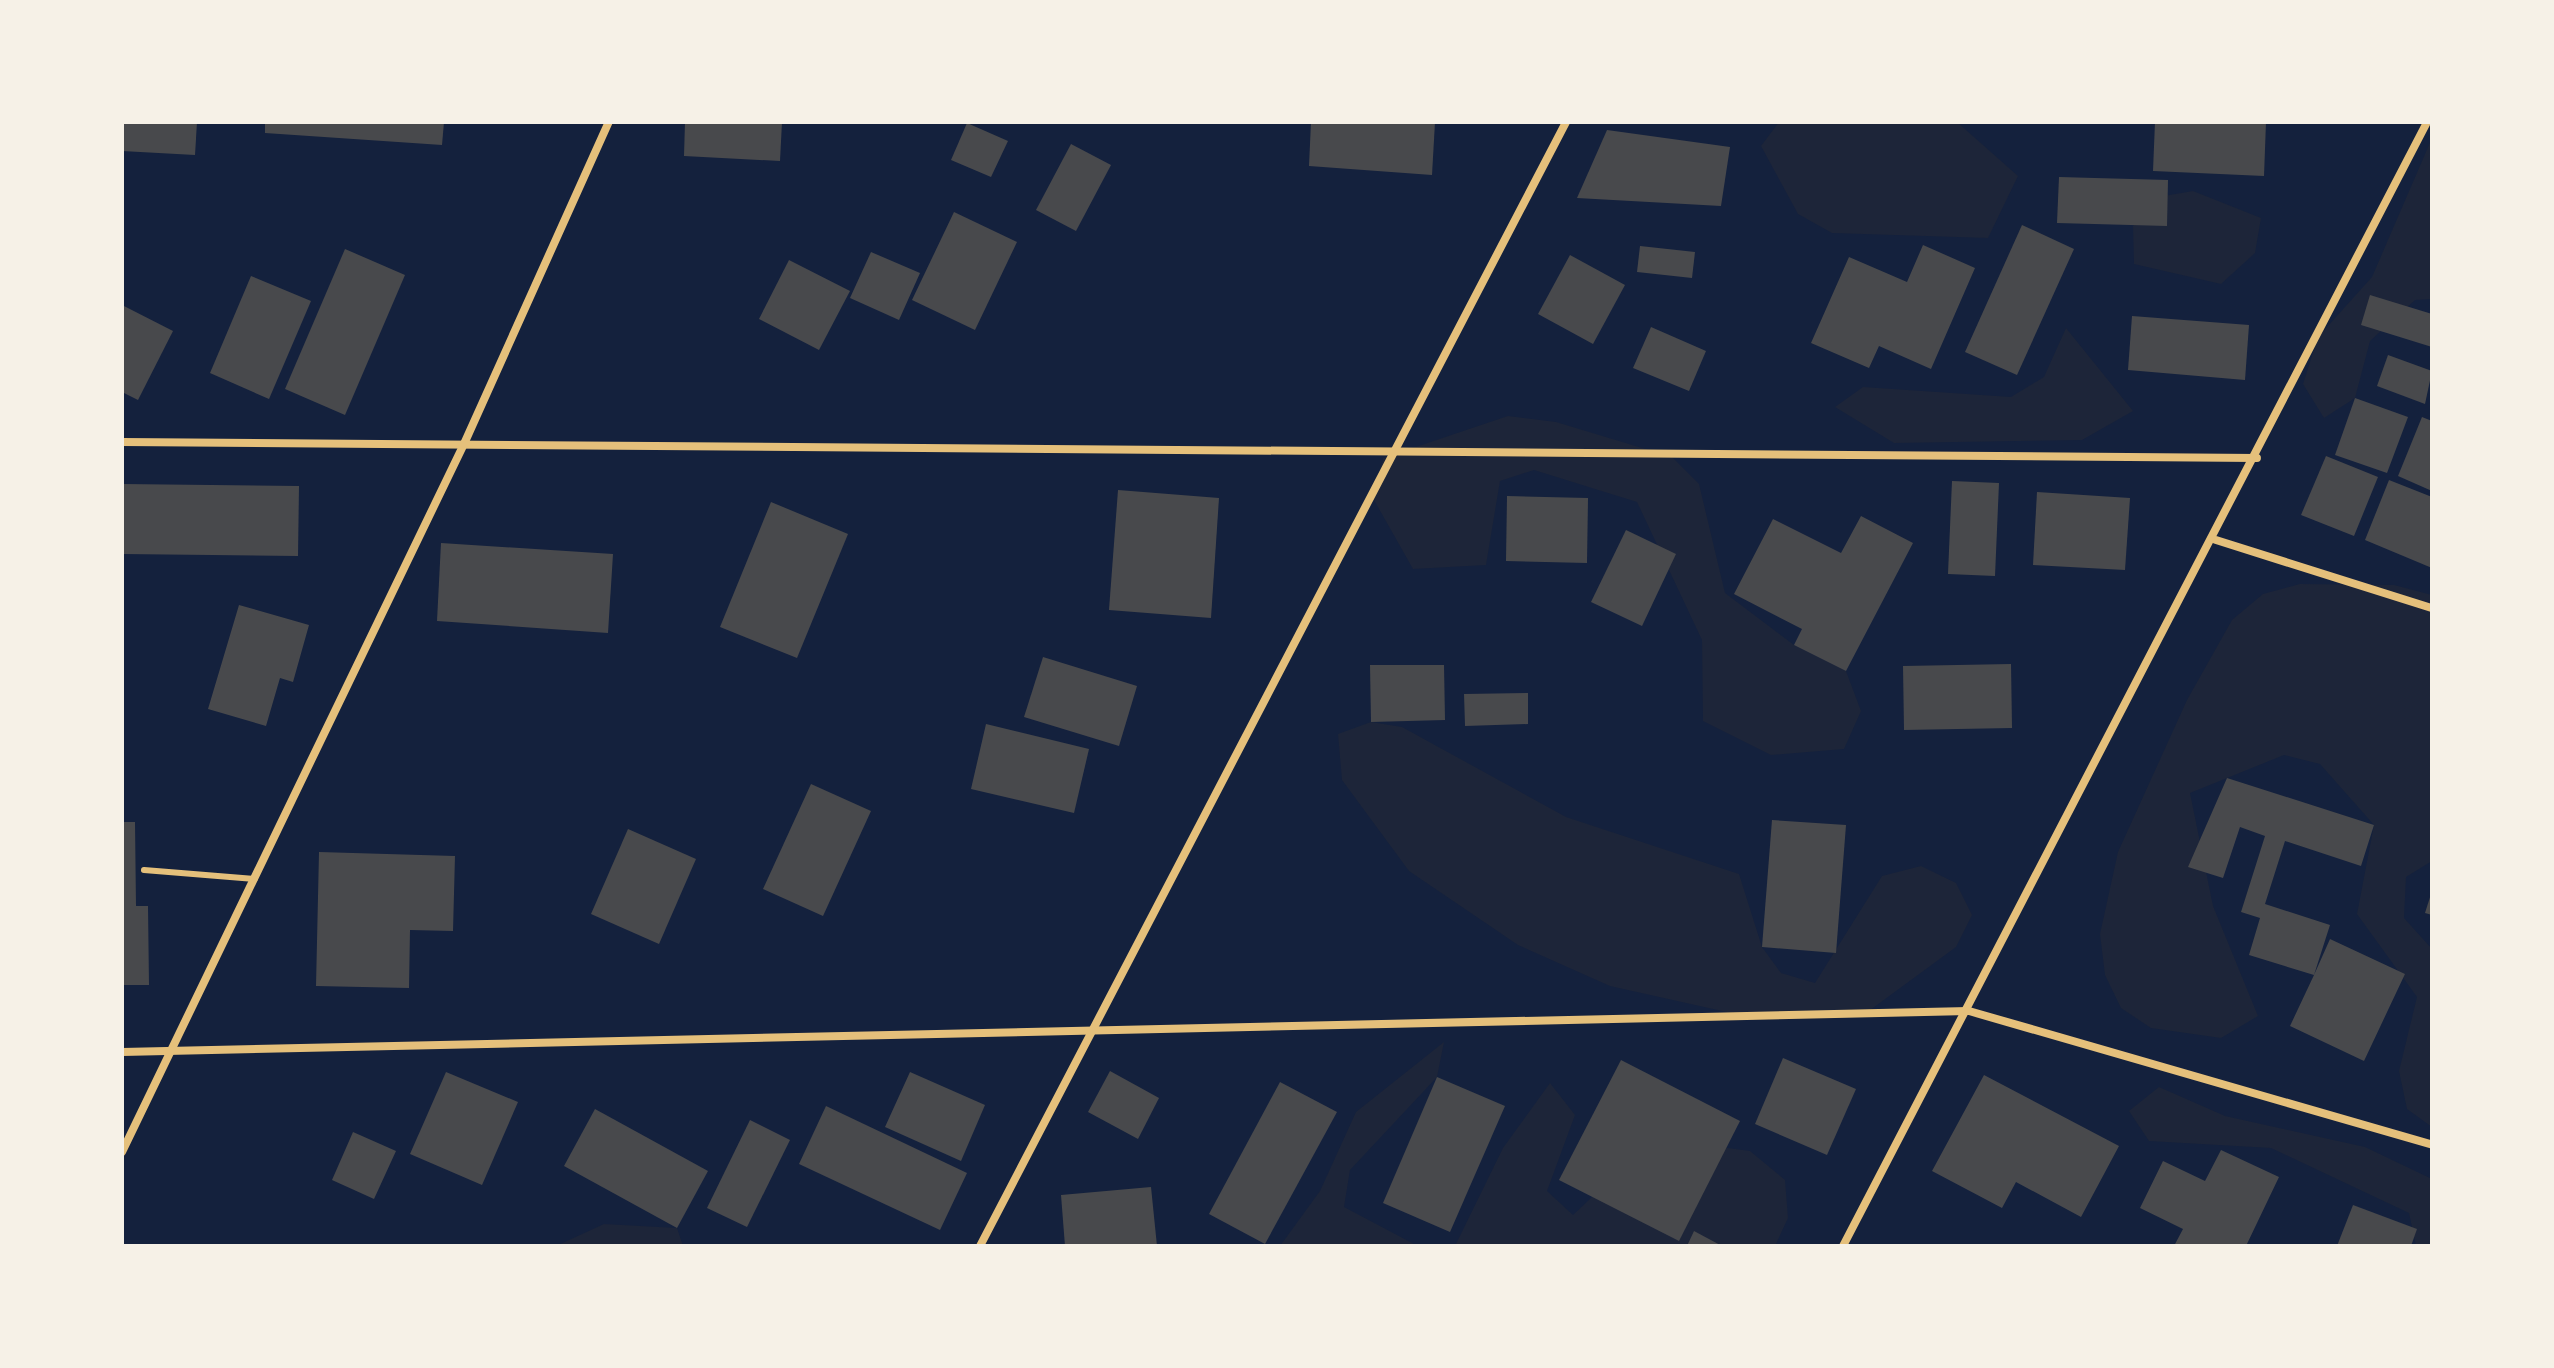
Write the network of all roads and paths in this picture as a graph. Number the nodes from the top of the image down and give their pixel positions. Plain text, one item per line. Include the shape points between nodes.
1 (609, 122) edge
2 (1566, 122) edge
3 (2427, 122) edge
4 (122, 442) edge
5 (464, 444) junction
6 (1396, 449) junction
7 (2257, 458) junction
8 (2216, 540) junction
9 (2432, 608) edge
10 (144, 870) dead end
11 (255, 879) junction
12 (1969, 1011) junction
13 (1092, 1031) junction
14 (172, 1050) junction
15 (122, 1052) edge
16 (2432, 1145) edge
17 (122, 1152) edge
18 (980, 1246) edge
19 (1843, 1246) edge

1 - 5 street
2 - 6 street
3 - 7 street
4 - 5 street
5 - 6 street
5 - 11 street
6 - 7 street
6 - 13 street
7 - 8 street
8 - 9 street
8 - 12 street
10 - 11 lane
11 - 14 street
12 - 13 street
12 - 16 street
12 - 19 street
13 - 14 street
13 - 18 street
14 - 15 street
14 - 17 street

